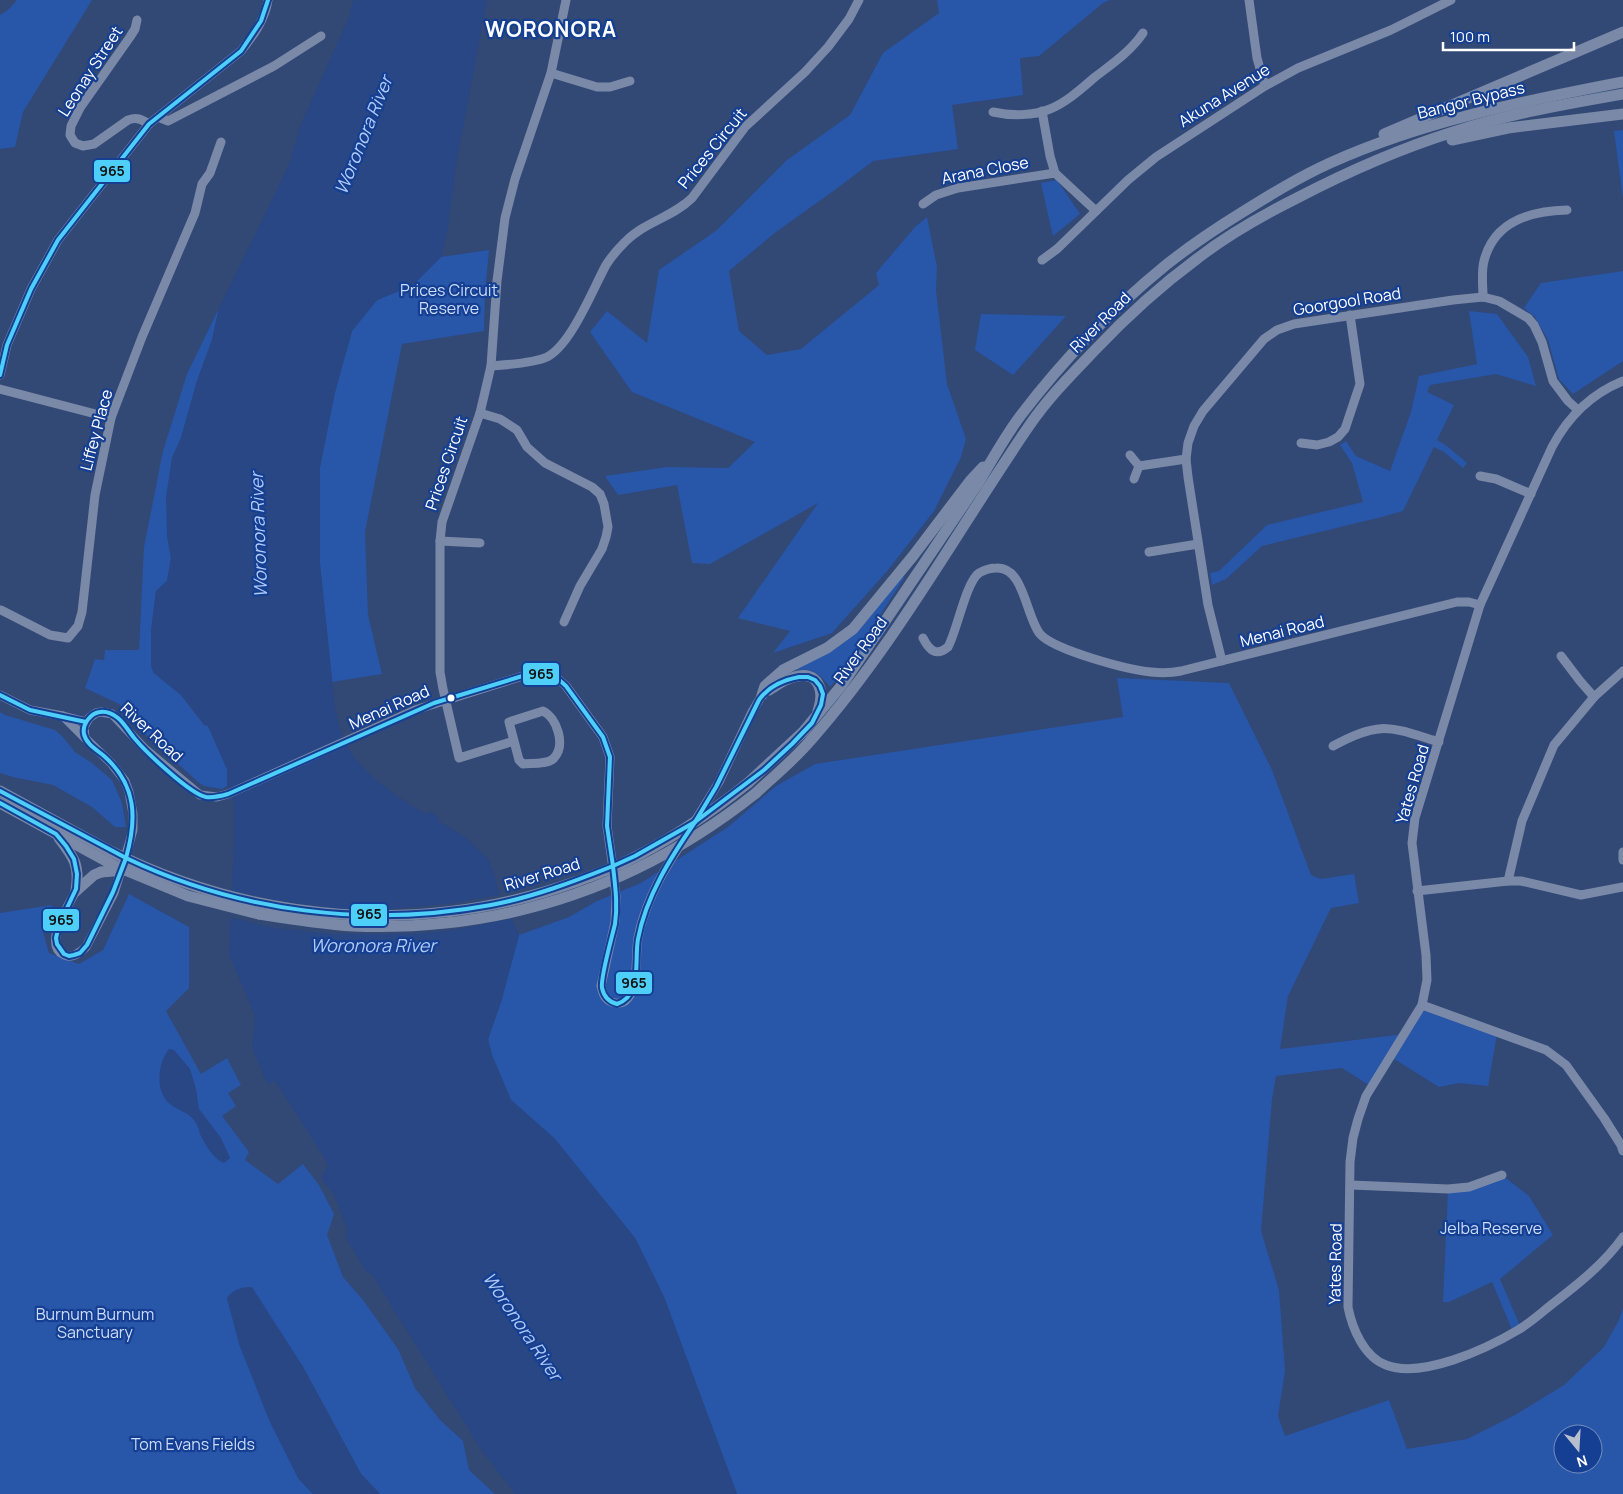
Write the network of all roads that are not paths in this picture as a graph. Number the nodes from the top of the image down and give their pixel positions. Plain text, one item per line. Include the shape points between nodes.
1 (268, 0) edge
2 (566, 0) edge
3 (860, 0) edge
4 (1248, 0) edge
5 (1450, 0) edge
6 (137, 20) dead end
7 (1143, 32) dead end
8 (1623, 32) edge
9 (321, 36) dead end
10 (551, 73) junction
11 (630, 81) dead end
12 (1623, 82) edge
13 (1265, 86) junction
14 (1623, 94) edge
15 (993, 112) dead end
16 (1042, 112) junction
17 (1623, 114) edge
18 (158, 117) junction
19 (149, 124) junction
20 (221, 142) dead end
21 (1332, 162) junction
22 (1357, 168) junction
23 (1055, 173) junction
24 (923, 204) dead end
25 (1567, 210) dead end
26 (1096, 211) junction
27 (1042, 260) dead end
28 (1483, 297) junction
29 (1350, 316) junction
30 (491, 366) junction
31 (0, 375) edge
32 (1623, 381) edge
33 (0, 389) edge
34 (1578, 410) junction
35 (480, 413) junction
36 (111, 418) junction
37 (1301, 444) dead end
38 (996, 452) junction
39 (1130, 455) dead end
40 (1186, 460) junction
41 (1139, 466) junction
42 (1480, 476) dead end
43 (1134, 478) dead end
44 (1531, 494) junction
45 (440, 541) junction
46 (480, 543) dead end
47 (1198, 544) junction
48 (1149, 552) dead end
49 (1480, 605) junction
50 (1, 610) edge
51 (564, 622) dead end
52 (923, 638) dead end
53 (1561, 656) dead end
54 (1222, 661) junction
55 (1623, 671) edge
56 (0, 695) edge
57 (762, 695) junction
58 (1594, 696) junction
59 (445, 700) junction
60 (96, 713) junction
61 (63, 716) junction
62 (816, 717) junction
63 (86, 722) junction
64 (85, 738) junction
65 (514, 742) junction
66 (1439, 742) junction
67 (1333, 746) dead end
68 (0, 791) edge
69 (228, 794) joint
70 (0, 803) edge
71 (56, 834) junction
72 (1623, 852) edge
73 (108, 856) junction
74 (1623, 860) edge
75 (125, 870) junction
76 (1508, 881) junction
77 (1623, 887) edge
78 (76, 891) junction
79 (1418, 891) junction
80 (1422, 1005) junction
81 (1623, 1151) edge
82 (1502, 1175) dead end
83 (1351, 1185) junction
84 (1623, 1237) edge

1 - 18 street via 262,20 241,51
2 - 10 street, Prices Circuit
3 - 30 street, Prices Circuit via 828,47 745,127 686,203 633,234 613,255 577,321 556,350 541,359
4 - 13 street
5 - 13 street, Akuna Avenue
6 - 19 street, Leonay Street via 135,30 80,108 70,135 79,145 88,146 133,118
7 - 16 street via 1130,49 1072,96
8 - 21 main road via 1370,140
9 - 18 street via 274,66 168,121
10 - 11 street via 597,87
10 - 30 street, Prices Circuit via 515,179 506,218
12 - 21 main road, Bangor Bypass via 1460,117 1404,134
13 - 26 street, Akuna Avenue via 1156,157
14 - 22 main road, Bangor Bypass via 1455,131
15 - 16 street via 1008,115
16 - 23 street
17 - 22 main road via 1484,132
18 - 19 street
19 - 31 street via 58,240 31,289 7,345
20 - 36 street, Liffey Place
21 - 38 main road, River Road via 1267,197 1203,237 1166,265 1067,360 1020,416
22 - 75 main road, River Road, bridge via 1257,219 1200,256 1134,311 1065,380 1030,424 876,658 809,742 756,793 697,836 624,875 557,900 467,921 408,926 320,923 233,909 188,896
23 - 24 street, Arana Close via 958,188 936,195
23 - 26 street
25 - 28 street via 1525,215 1506,227 1490,244 1483,262
26 - 27 street, Akuna Avenue
28 - 29 street, Goorgool Road
28 - 34 street, Goorgool Road via 1499,301 1534,325 1553,381
29 - 37 street via 1360,384 1346,429 1329,442
29 - 40 street, Goorgool Road via 1294,324 1264,339 1203,412 1194,426
30 - 35 street, Prices Circuit
32 - 34 street via 1598,394
33 - 36 street
34 - 44 street via 1559,434
35 - 45 street, Prices Circuit via 442,522
35 - 51 street via 500,419 516,430 527,447 545,463 600,494 608,527 606,537
36 - 50 street, Liffey Place via 95,495 78,626 68,638 50,634
38 - 57 main road via 853,629 827,648 784,670 765,686
38 - 62 main road, River Road via 896,606
39 - 41 street
40 - 41 street
40 - 47 street, Goorgool Road
41 - 43 street
42 - 44 street
44 - 49 street
45 - 46 street
45 - 59 street, Prices Circuit via 440,672
47 - 48 street
47 - 54 street, Goorgool Road
49 - 54 street, Menai Road via 1457,602
49 - 66 street, Yates Road
52 - 54 street, Menai Road via 933,651 944,651 971,583 978,574 990,568 1002,568 1013,575 1021,588 1040,634 1065,649 1152,672 1174,672
53 - 58 street
55 - 58 street
56 - 61 street via 30,710
57 - 59 street, Menai Road via 719,782 669,861 655,890 638,938 632,989 628,998 617,1004 606,998 601,986 615,922 616,897 607,826 610,757 604,737 566,686 549,674 530,674
57 - 62 main road via 794,677 811,677 818,682 822,692
58 - 76 street via 1554,745 1522,821
59 - 65 street, Prices Circuit via 459,758
59 - 69 street, Menai Road via 415,710
60 - 61 street
60 - 63 street, River Road
60 - 69 street, River Road via 112,714 145,749 200,795 217,797
61 - 63 street
61 - 64 street
62 - 73 main road, River Road, bridge via 748,783 684,830 620,865 532,896 480,908 431,914 361,916 315,912 221,894
63 - 64 street
64 - 78 street via 125,781 134,814 133,830 114,893 86,947 71,956 57,949 55,939 57,928
65 - 65 street via 509,722 543,711 549,714 557,727 559,748 554,759 548,762 523,764
66 - 67 street via 1384,727 1351,736
66 - 79 street, Yates Road via 1415,818 1412,843
68 - 73 main road, River Road
70 - 71 main road, River Road
71 - 73 main road, River Road
71 - 78 main road via 76,864
72 - 74 street
73 - 75 main road, River Road, bridge
75 - 78 main road, bridge via 101,872
76 - 77 street via 1581,895
76 - 79 street
79 - 80 street, Yates Road via 1426,955
80 - 81 street via 1546,1050 1566,1065
80 - 83 street, Yates Road via 1366,1096 1353,1138
82 - 83 street via 1469,1187 1448,1189
83 - 84 street, Yates Road via 1348,1307 1351,1323 1370,1354 1384,1365 1404,1369 1444,1362 1482,1349 1518,1330 1586,1277

